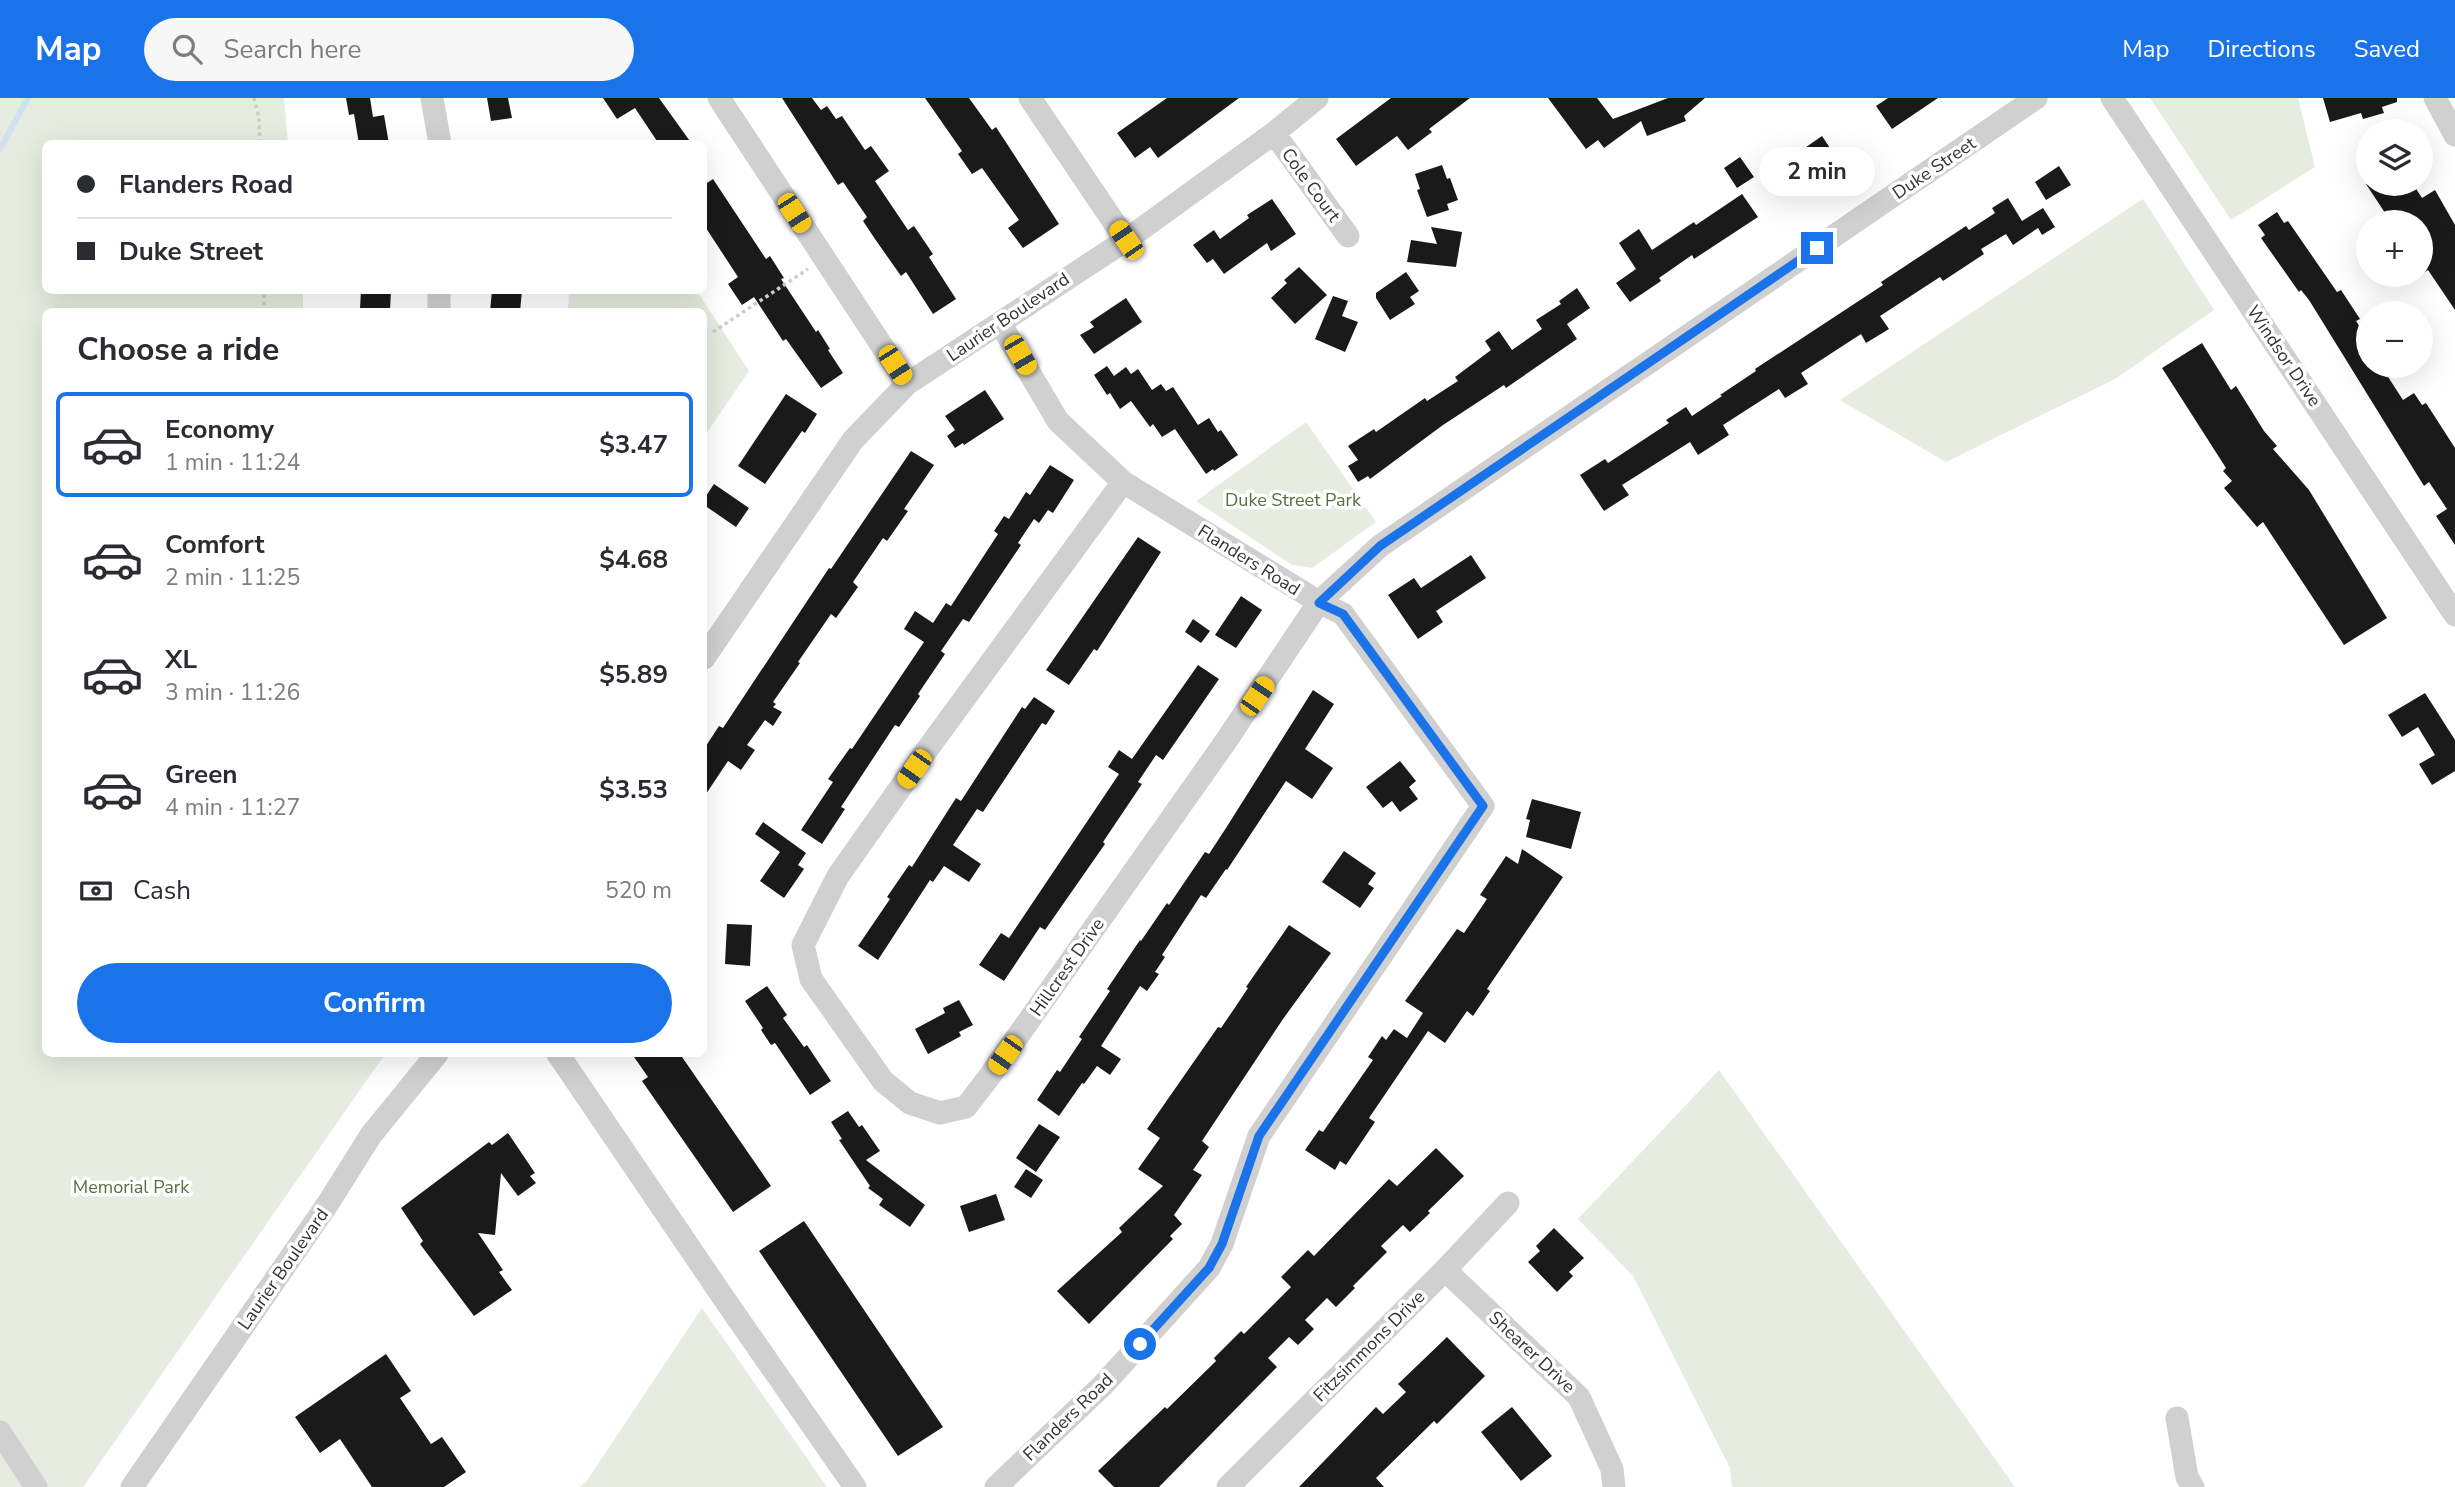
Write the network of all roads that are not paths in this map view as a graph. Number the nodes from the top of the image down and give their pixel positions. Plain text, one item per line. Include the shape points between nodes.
1 (432, 98) edge
2 (719, 98) edge
3 (1030, 98) edge
4 (1317, 98) edge
5 (2036, 98) edge
6 (2112, 98) edge
7 (2435, 98) edge
8 (1274, 133) junction
9 (2455, 135) edge
10 (439, 140) edge
11 (1348, 236) dead end
12 (1126, 240) junction
13 (1000, 323) junction
14 (907, 384) junction
15 (1123, 482) junction
16 (1319, 603) junction
17 (2455, 615) edge
18 (707, 653) edge
19 (435, 1057) edge
20 (560, 1057) edge
21 (1508, 1203) dead end
22 (1445, 1270) junction
23 (2177, 1418) dead end
24 (0, 1432) edge
25 (36, 1487) edge
26 (132, 1487) edge
27 (855, 1487) edge
28 (996, 1487) edge
29 (1228, 1487) edge
30 (1614, 1487) edge
31 (2193, 1487) edge

1 - 10 street
2 - 14 street
3 - 12 street
4 - 8 street, Laurier Boulevard
5 - 16 street, Duke Street via 1380,546
6 - 17 street, Windsor Drive
7 - 9 street
8 - 11 street, Cole Court
8 - 12 street, Laurier Boulevard
12 - 13 street, Laurier Boulevard
13 - 14 street, Laurier Boulevard
13 - 15 street, Flanders Road via 1058,421
14 - 18 street, Laurier Boulevard via 853,440
15 - 16 street, Flanders Road
15 - 16 street, Hillcrest Drive via 838,876 803,945 811,979 883,1081 910,1103 940,1113 965,1107
16 - 28 street, Flanders Road via 1343,614 1483,806 1259,1136 1222,1244 1209,1268 1102,1385
19 - 26 street, Laurier Boulevard via 371,1135
20 - 27 street
21 - 22 street, Fitzsimmons Drive
22 - 29 street, Fitzsimmons Drive
22 - 30 street, Shearer Drive via 1579,1397 1612,1469
23 - 31 street via 2187,1478
24 - 25 street

